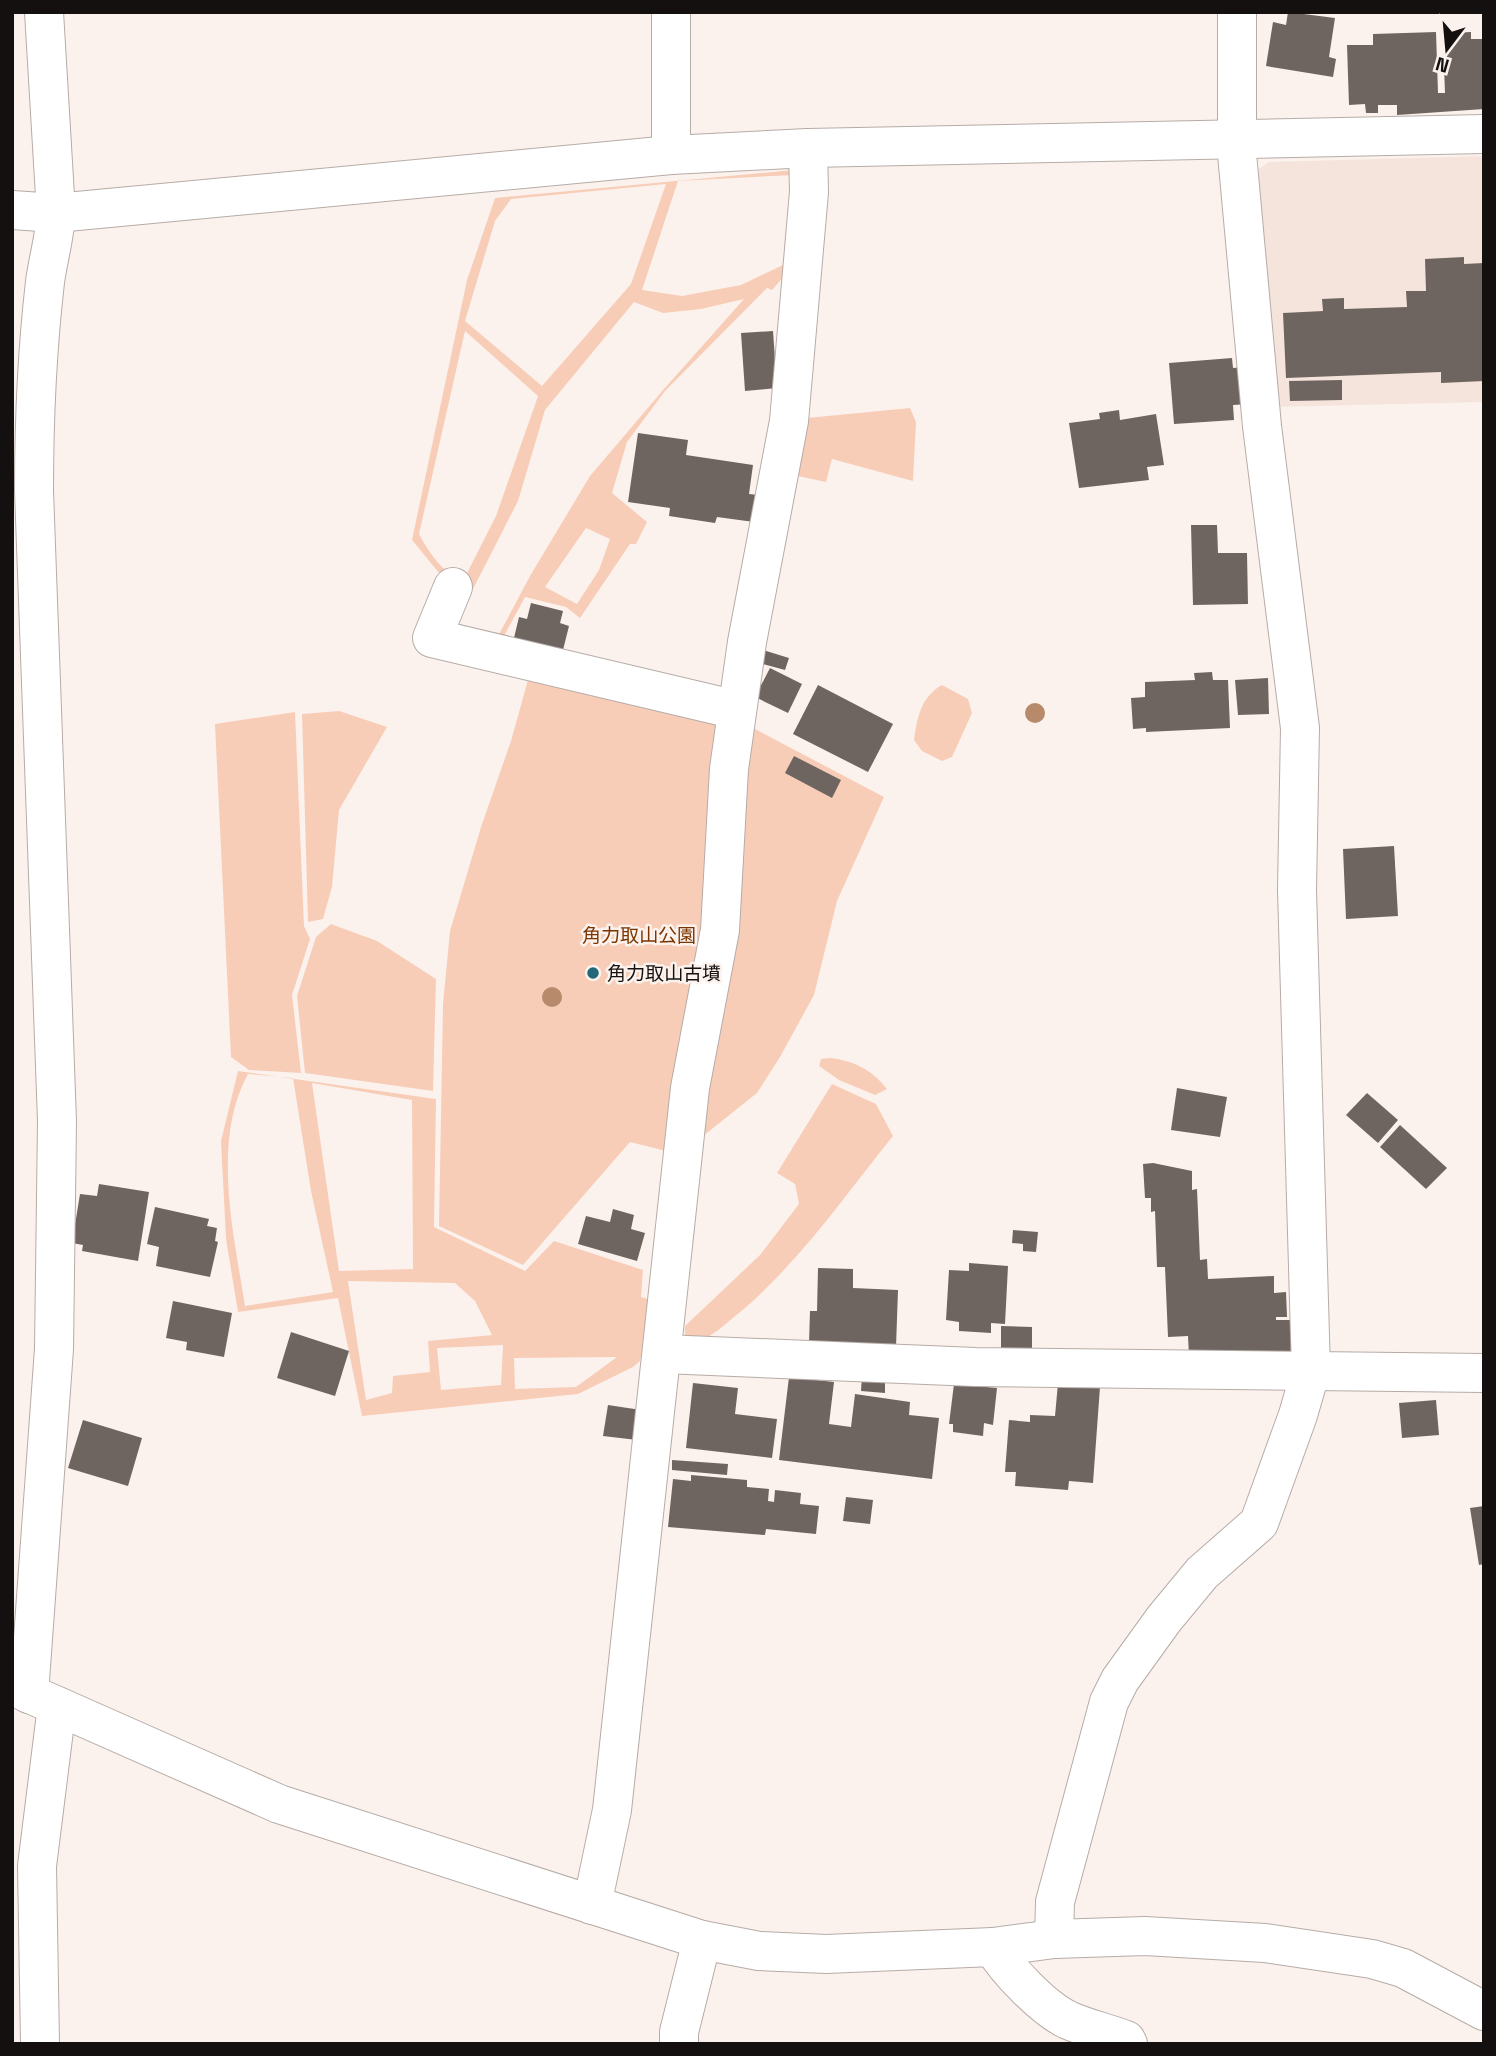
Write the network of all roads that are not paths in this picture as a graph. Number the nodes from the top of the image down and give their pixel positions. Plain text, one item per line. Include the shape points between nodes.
1 (44, 12) edge
2 (671, 12) edge
3 (1237, 12) edge
4 (1484, 134) edge
5 (1236, 141) junction
6 (808, 148) junction
7 (671, 155) junction
8 (12, 210) edge
9 (56, 213) junction
10 (453, 587) dead end
11 (737, 710) junction
12 (28, 742) edge
13 (663, 1354) junction
14 (1311, 1370) junction
15 (1484, 1373) edge
16 (33, 1695) edge
17 (592, 1905) junction
18 (1054, 1939) junction
19 (702, 1940) junction
20 (993, 1947) junction
21 (1484, 2011) edge
22 (40, 2044) edge
23 (679, 2044) edge
24 (1128, 2044) edge

1 - 9 street
2 - 7 street
3 - 5 street
4 - 5 street
5 - 6 street
5 - 14 street via 1262,426 1300,728 1297,890
6 - 7 street
6 - 11 street via 809,192 789,421
7 - 9 street
8 - 9 street
9 - 12 street via 34,415
10 - 11 street via 432,638
11 - 13 street via 720,930 690,1088
12 - 16 street via 57,1121 54,1349
13 - 14 street via 975,1367
13 - 17 street via 612,1810
14 - 15 street
14 - 18 street via 1259,1523 1202,1573 1120,1680 1109,1702 1055,1902
16 - 17 street via 279,1804
16 - 22 street
17 - 19 street
18 - 20 street
18 - 21 street via 1145,1936 1252,1942 1372,1959 1403,1968
19 - 20 street via 759,1951 826,1954
19 - 23 street
20 - 24 street via 1044,2004 1066,2019 1126,2039

